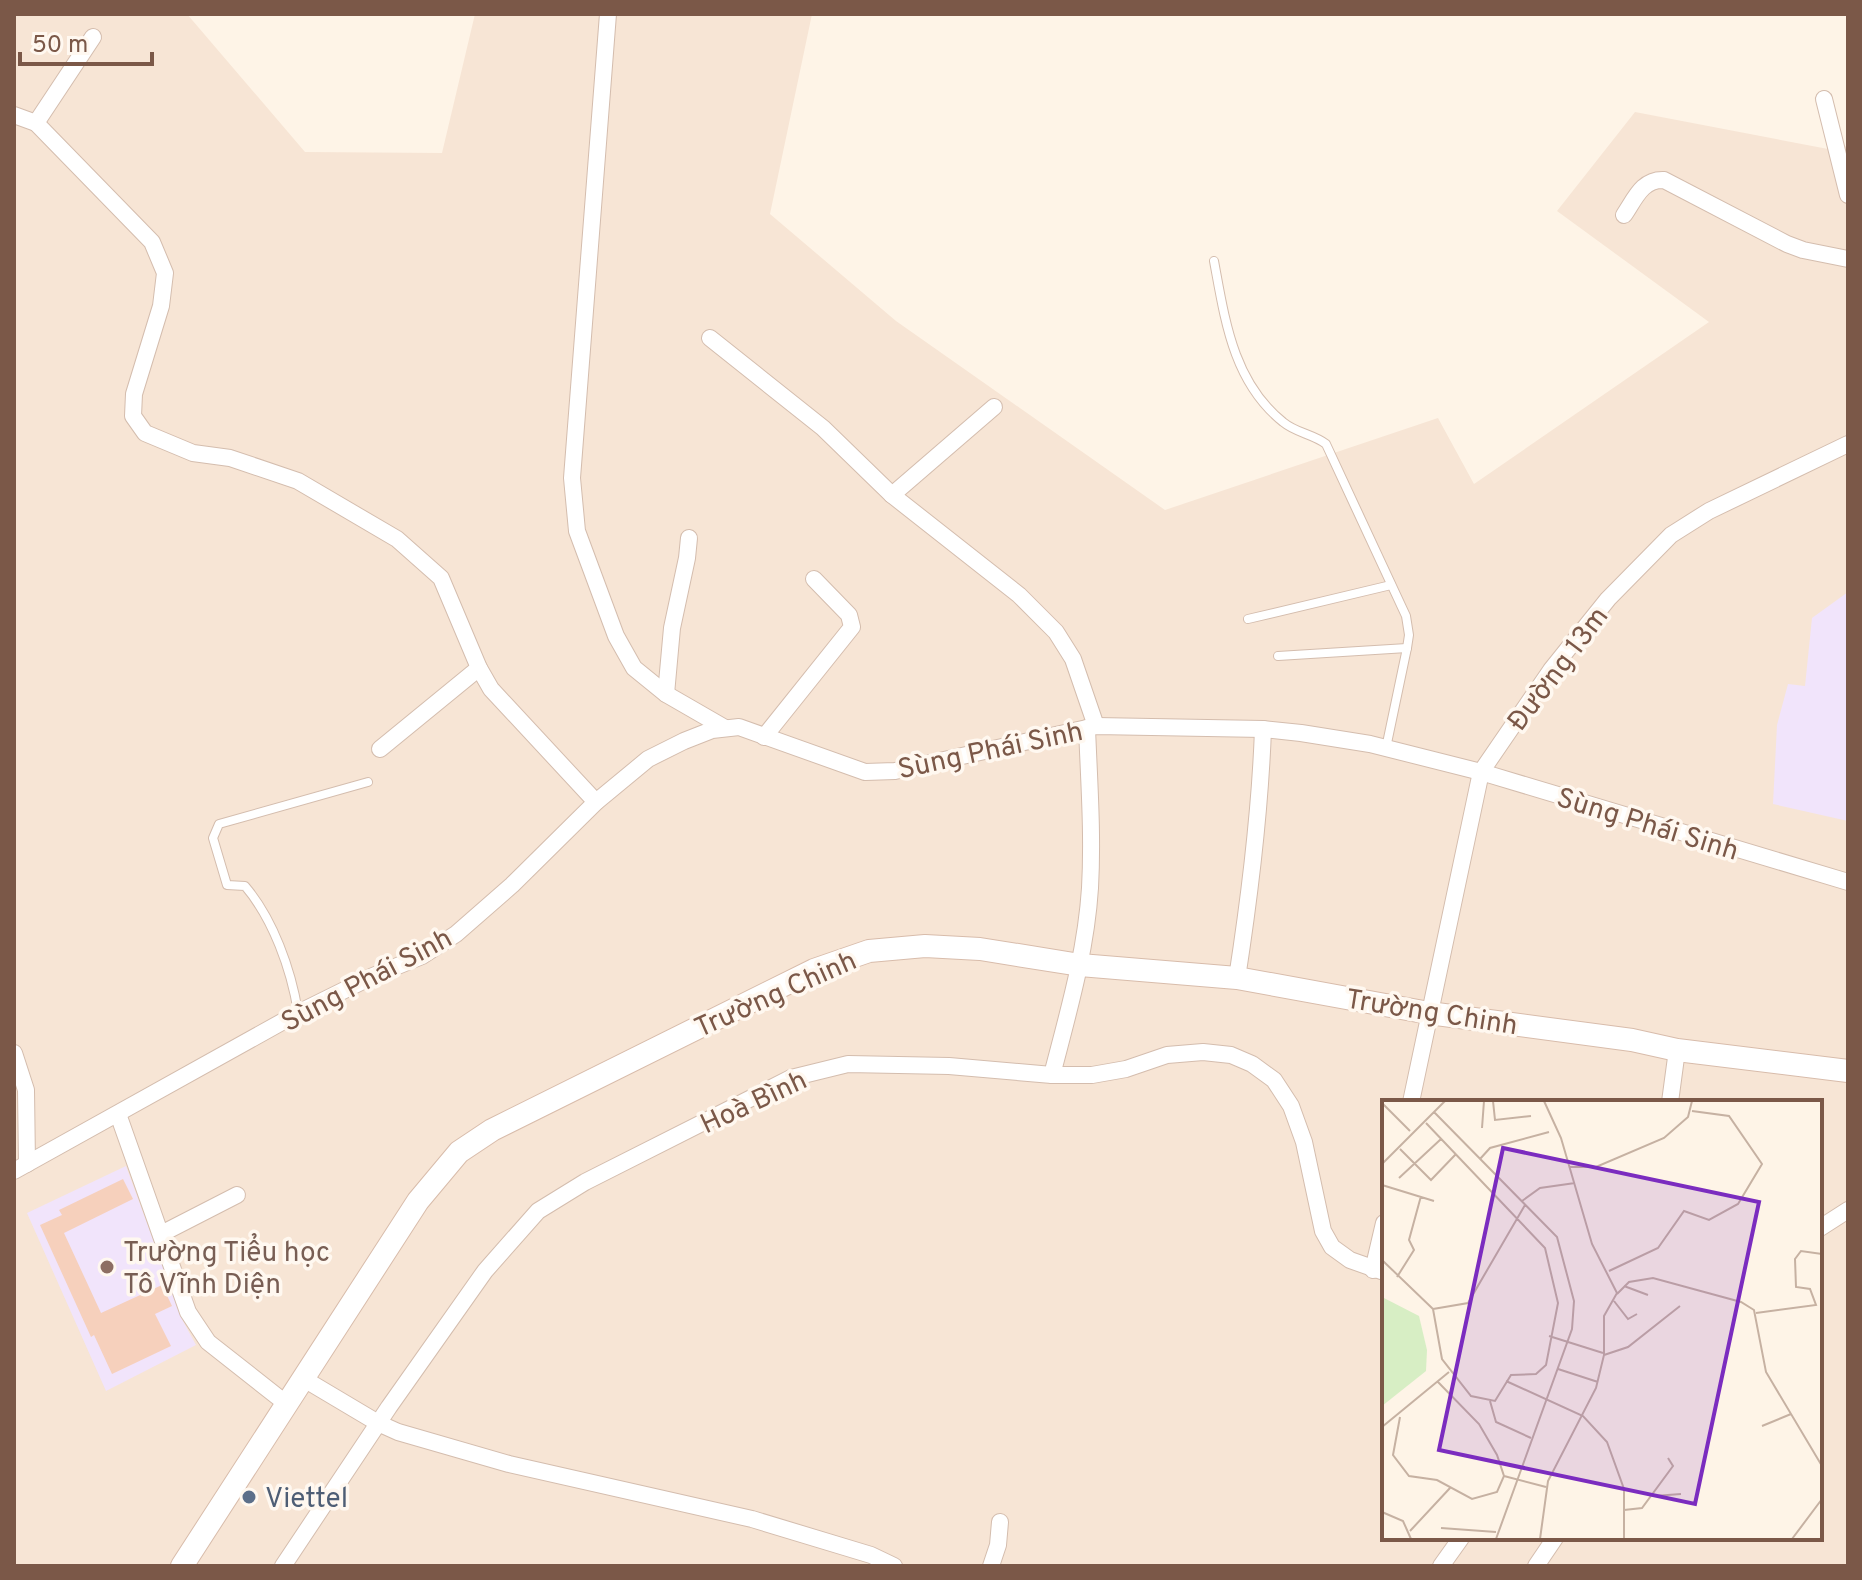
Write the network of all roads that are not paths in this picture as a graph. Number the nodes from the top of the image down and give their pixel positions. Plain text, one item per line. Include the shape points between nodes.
1 (608, 14) edge
2 (93, 37) dead end
3 (1824, 99) dead end
4 (14, 115) edge
5 (36, 123) junction
6 (1848, 195) edge
7 (1624, 215) dead end
8 (1848, 259) edge
9 (1214, 261) dead end
10 (710, 338) dead end
11 (994, 407) dead end
12 (1848, 444) edge
13 (892, 495) junction
14 (689, 538) dead end
15 (814, 579) dead end
16 (1391, 585) junction
17 (1248, 619) dead end
18 (1407, 648) junction
19 (1278, 656) dead end
20 (479, 668) junction
21 (666, 694) junction
22 (1092, 727) junction
23 (725, 728) junction
24 (1263, 729) junction
25 (764, 737) junction
26 (1386, 748) junction
27 (380, 749) dead end
28 (1481, 772) junction
29 (368, 782) dead end
30 (596, 802) junction
31 (1848, 882) edge
32 (1080, 965) junction
33 (1237, 978) junction
34 (298, 1013) junction
35 (1429, 1013) junction
36 (1677, 1050) junction
37 (14, 1053) edge
38 (1848, 1071) edge
39 (1052, 1075) junction
40 (1411, 1100) edge
41 (1670, 1100) edge
42 (118, 1114) junction
43 (20, 1167) edge
44 (237, 1195) dead end
45 (1848, 1210) edge
46 (1822, 1227) edge
47 (161, 1234) junction
48 (1382, 1239) edge
49 (1378, 1271) edge
50 (304, 1379) junction
51 (288, 1405) junction
52 (378, 1423) junction
53 (1000, 1522) dead end
54 (1460, 1540) edge
55 (1554, 1540) edge
56 (182, 1566) edge
57 (283, 1566) edge
58 (894, 1566) edge
59 (991, 1566) edge
60 (1441, 1566) edge
61 (1536, 1566) edge

1 - 21 street via 572,478 577,531 616,636 634,668
2 - 5 street
3 - 6 street
4 - 5 street
5 - 20 street via 152,242 165,273 161,306 134,394 133,416 145,433 193,453 230,458 298,481 397,539 441,578
7 - 8 street via 1645,184 1664,180 1787,244
9 - 16 lane via 1225,324 1242,372 1283,422 1326,444
10 - 13 street via 823,428
11 - 13 street
12 - 28 street, Đường 13m via 1671,535 1608,599 1551,670
13 - 22 street via 1019,595 1056,632 1073,659
14 - 21 street
15 - 25 street via 849,615 852,627
16 - 17 lane
16 - 18 lane via 1406,616
18 - 19 lane
18 - 26 lane
20 - 27 street
20 - 30 street via 491,689
21 - 23 street
22 - 24 street, Sùng Phái Sinh
22 - 25 street, Sùng Phái Sinh via 895,771 865,772
22 - 32 street via 1090,891
23 - 25 street, Sùng Phái Sinh via 739,727
23 - 30 street, Sùng Phái Sinh via 648,759
24 - 26 street, Sùng Phái Sinh
24 - 33 street via 1260,813
26 - 28 street, Sùng Phái Sinh
28 - 31 street, Sùng Phái Sinh
28 - 35 street, Đường 13m
29 - 34 lane via 219,824 213,838 227,885 245,886 260,904 294,985
30 - 34 street, Sùng Phái Sinh via 456,934 422,956
32 - 33 street, Trường Chinh
32 - 39 street
32 - 50 street, Trường Chinh via 980,949 869,951 801,976 492,1130 459,1152 418,1201
33 - 35 street, Trường Chinh
34 - 42 street, Sùng Phái Sinh
35 - 36 street, Trường Chinh
35 - 40 street, Đường 13m
36 - 38 street, Trường Chinh
36 - 41 street
37 - 43 street via 26,1090
39 - 49 street, Hoà Bình via 1092,1075 1167,1055 1203,1052 1252,1064 1274,1080 1291,1106 1323,1231 1332,1247
39 - 52 street, Hoà Bình via 848,1064 791,1078 585,1182 538,1211 485,1271
42 - 43 street, Sùng Phái Sinh
42 - 47 street
44 - 47 street
45 - 46 street
47 - 51 street via 200,1332
48 - 49 street
50 - 51 street, Trường Chinh
50 - 52 street
51 - 56 street, Trường Chinh
52 - 57 street, Hoà Bình
52 - 58 street via 509,1464 752,1519
53 - 59 street
54 - 60 street
55 - 61 street

